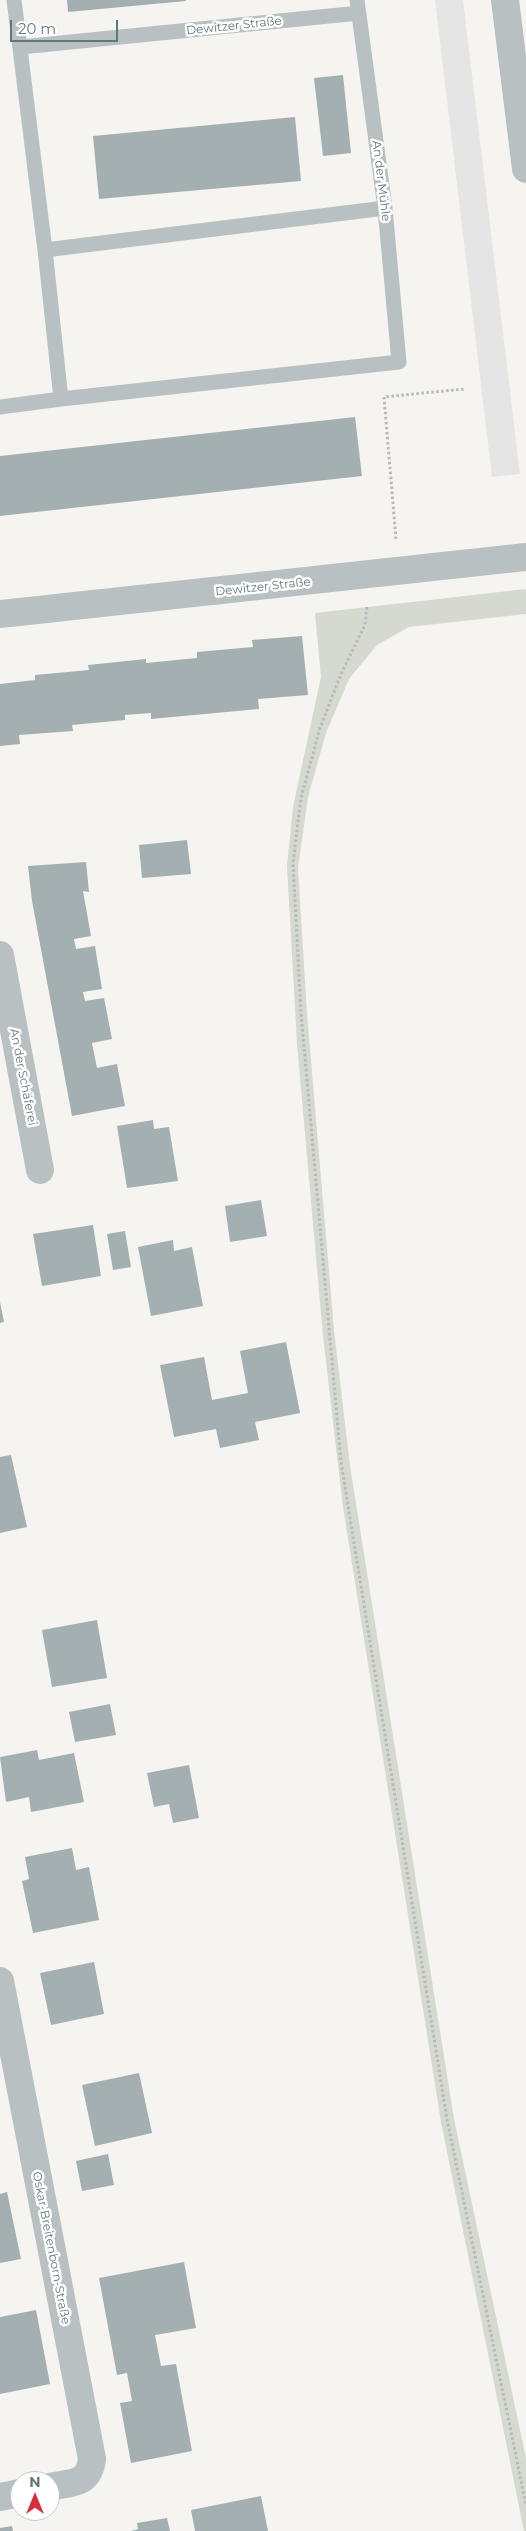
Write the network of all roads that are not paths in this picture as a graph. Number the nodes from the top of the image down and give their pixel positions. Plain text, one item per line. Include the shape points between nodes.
1 (14, 0) edge
2 (505, 0) edge
3 (358, 7) edge
4 (21, 47) junction
5 (526, 169) edge
6 (385, 208) junction
7 (45, 250) junction
8 (61, 399) junction
9 (0, 407) edge
10 (526, 557) edge
11 (0, 614) edge
12 (0, 955) edge
13 (40, 1170) dead end
14 (0, 1981) edge
15 (60, 2485) edge

1 - 4 lane
2 - 5 street
3 - 4 lane, Dewitzer Straße
3 - 6 lane, An der Mühle
4 - 7 lane
6 - 7 lane
6 - 8 lane, An der Mühle via 399,362
7 - 8 lane
8 - 9 lane
10 - 11 street, Dewitzer Straße
12 - 13 street, An der Schäferei
14 - 15 street, Oskar-Breitenborn-Straße via 92,2459 90,2471 82,2480

